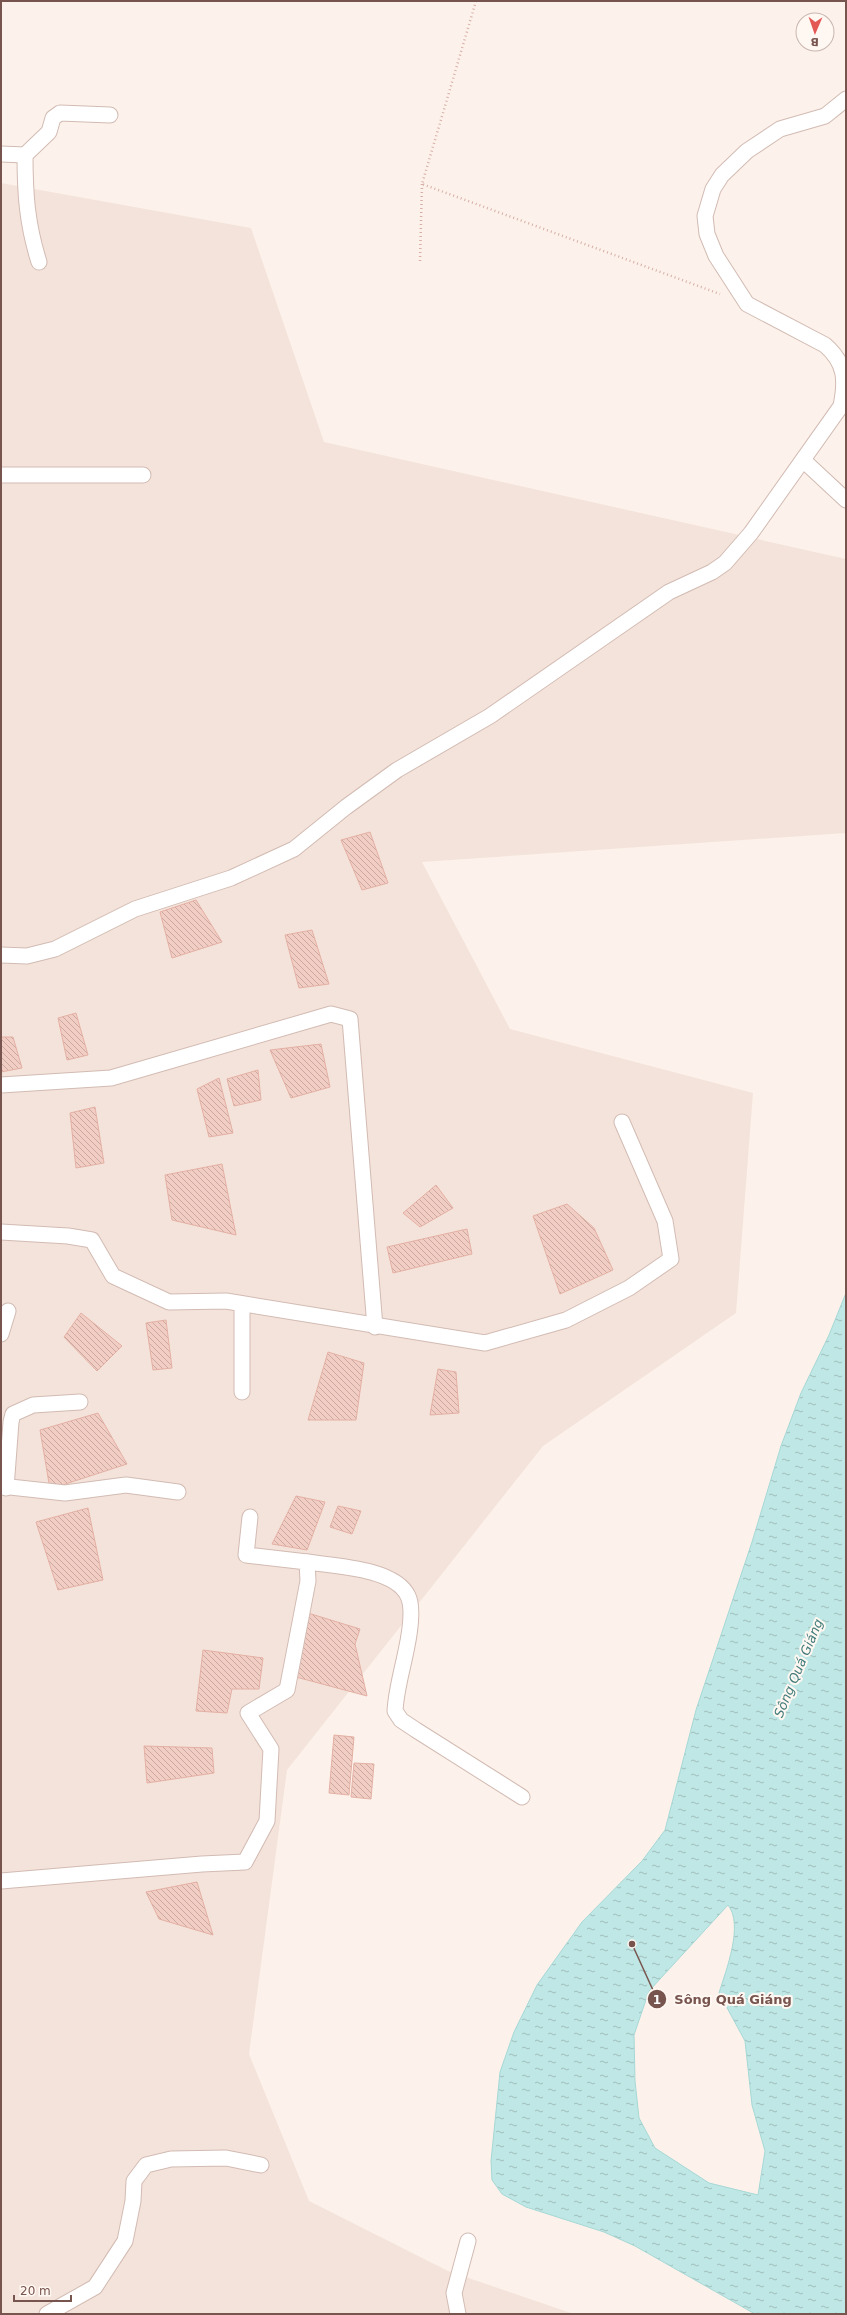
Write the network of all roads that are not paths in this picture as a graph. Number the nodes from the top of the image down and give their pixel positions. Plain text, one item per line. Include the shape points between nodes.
1 (846, 98) edge
2 (110, 115) dead end
3 (1, 154) edge
4 (25, 155) junction
5 (39, 262) dead end
6 (803, 460) junction
7 (1, 475) edge
8 (143, 475) dead end
9 (846, 500) edge
10 (1, 955) edge
11 (1, 1085) edge
12 (622, 1122) dead end
13 (1, 1232) edge
14 (242, 1304) junction
15 (8, 1311) dead end
16 (375, 1327) junction
17 (1, 1334) edge
18 (242, 1392) dead end
19 (80, 1402) dead end
20 (4, 1487) edge
21 (178, 1492) dead end
22 (250, 1518) dead end
23 (307, 1562) junction
24 (522, 1797) dead end
25 (1, 1881) edge
26 (261, 2165) dead end
27 (468, 2241) dead end
28 (47, 2314) edge
29 (458, 2314) edge

1 - 6 street via 825,116 780,129 732,164 713,189 704,216 707,234 716,256 747,304 825,345 835,354 842,368 844,388 840,406
2 - 4 street via 60,113 53,118 49,132
3 - 4 street
4 - 5 street via 28,224
6 - 9 street
6 - 10 street via 751,533 725,563 712,572 669,592 490,716 397,770 294,849 231,878 135,909 55,949 27,956
7 - 8 street
11 - 16 street via 111,1078 331,1014 350,1018
12 - 16 street via 665,1221 672,1259 629,1288 566,1320 485,1343
13 - 14 street via 92,1240 113,1276 170,1302 226,1301
14 - 16 street
14 - 18 street
15 - 17 street
19 - 20 street via 33,1406 14,1414
20 - 21 street via 65,1493 126,1485
22 - 23 street via 246,1555
23 - 24 street via 375,1573 401,1587 408,1597 410,1632 396,1711 401,1720
23 - 25 street via 308,1581 287,1690 248,1713 270,1748 267,1821 245,1862
26 - 28 street via 218,2158 171,2159 146,2165 134,2181 133,2201 125,2240 104,2274 95,2287
27 - 29 street via 454,2293

